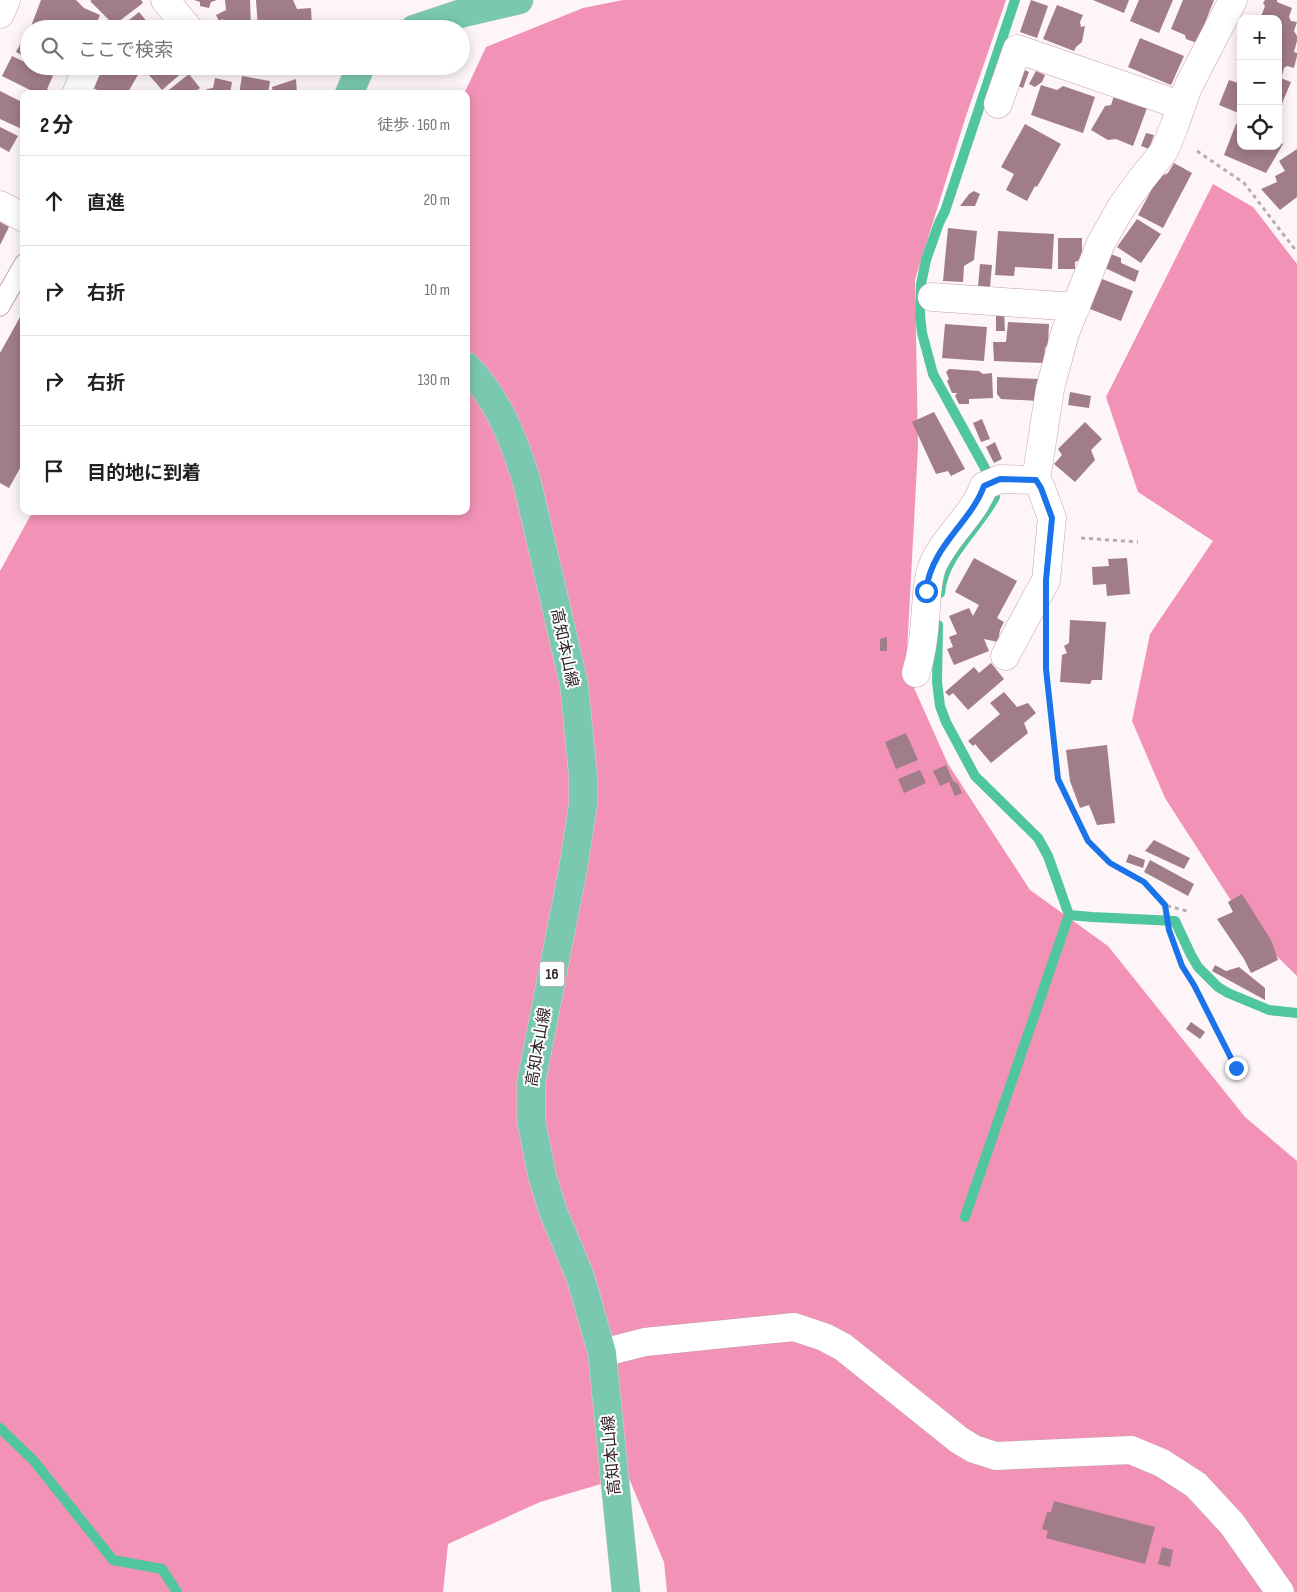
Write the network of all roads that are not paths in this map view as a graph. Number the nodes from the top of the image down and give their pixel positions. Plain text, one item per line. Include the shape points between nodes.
1 (6, 0) edge
2 (165, 0) edge
3 (519, 0) edge
4 (1233, 0) edge
5 (0, 14) edge
6 (180, 20) edge
7 (441, 20) edge
8 (84, 75) edge
9 (358, 75) edge
10 (78, 90) edge
11 (351, 90) edge
12 (998, 104) dead end
13 (1180, 106) junction
14 (0, 205) edge
15 (20, 216) edge
16 (20, 271) edge
17 (932, 297) dead end
18 (0, 306) edge
19 (1076, 307) junction
20 (470, 371) edge
21 (1036, 480) junction
22 (1005, 656) dead end
23 (916, 673) dead end
24 (602, 1353) junction
25 (626, 1592) edge
26 (1280, 1592) edge

1 - 5 street
2 - 6 street
3 - 7 main road
4 - 13 street
8 - 10 street
9 - 11 main road
12 - 13 street via 1017,49
13 - 19 street via 1164,151 1122,206 1101,243
14 - 15 street
16 - 18 lane
17 - 19 street
19 - 21 street via 1050,389
20 - 24 main road, 高知本山線 / 16 via 494,403 518,451 574,684 583,805 530,1101 542,1175 581,1279
21 - 22 street via 1052,518 1046,580
21 - 23 street via 992,482 954,531 933,565 928,581 922,650
24 - 25 main road, 高知本山線 / 16
24 - 26 street via 645,1342 794,1327 824,1336 843,1347 974,1449 996,1456 1131,1450 1162,1463 1196,1485 1232,1524

